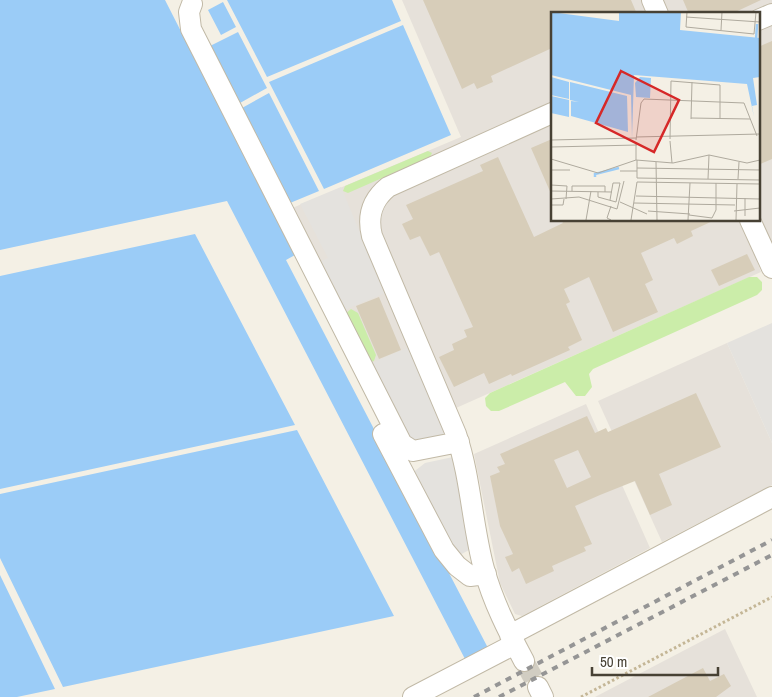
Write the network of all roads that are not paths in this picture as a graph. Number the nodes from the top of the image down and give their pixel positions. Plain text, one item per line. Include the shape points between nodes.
1 (652, 0) edge
2 (192, 4) dead end
3 (657, 12) edge
4 (772, 14) edge
5 (760, 19) edge
6 (551, 113) edge
7 (750, 221) edge
8 (772, 268) edge
9 (304, 282) dead end
10 (459, 442) junction
11 (772, 497) edge
12 (486, 574) junction
13 (517, 646) junction
14 (413, 697) edge

1 - 3 street
2 - 10 street via 189,12 191,29 402,444 413,452
4 - 5 street
6 - 10 street via 396,183 381,193 372,208 372,236
7 - 8 street
9 - 12 street via 444,550 465,573 474,577
10 - 12 street
11 - 13 street
12 - 13 street
13 - 14 street

